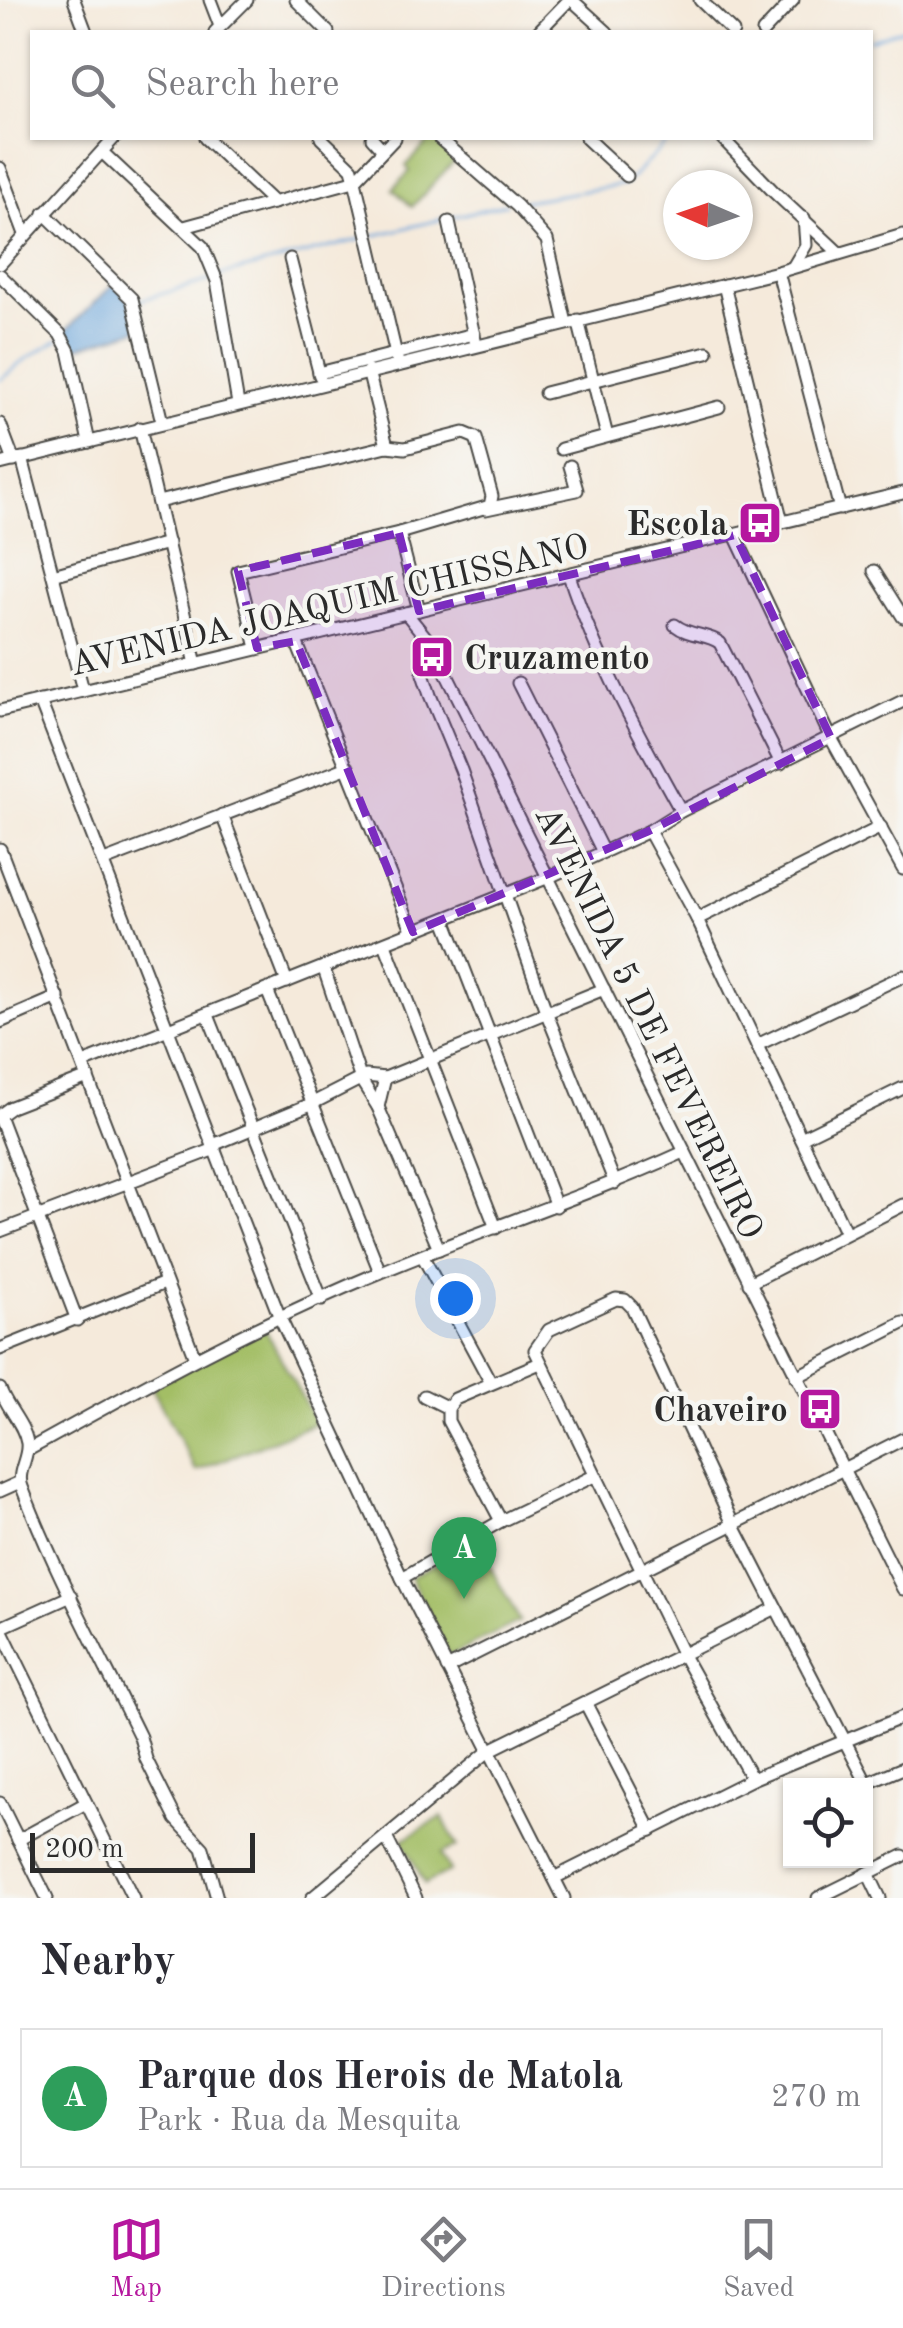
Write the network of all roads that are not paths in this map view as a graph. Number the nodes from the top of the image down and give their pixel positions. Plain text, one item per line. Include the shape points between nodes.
1 (74, 0) edge
2 (210, 0) edge
3 (247, 0) edge
4 (296, 0) edge
5 (571, 0) edge
6 (700, 0) edge
7 (793, 0) edge
8 (217, 29) edge
9 (85, 30) edge
10 (326, 30) edge
11 (540, 30) edge
12 (605, 30) edge
13 (730, 30) edge
14 (765, 30) edge
15 (112, 140) edge
16 (207, 140) edge
17 (323, 140) edge
18 (374, 140) edge
19 (392, 140) edge
20 (441, 140) edge
21 (588, 140) edge
22 (724, 140) edge
23 (382, 148) junction
24 (102, 152) junction
25 (0, 168) edge
26 (627, 176) dead end
27 (354, 182) junction
28 (274, 203) junction
29 (44, 214) junction
30 (804, 218) junction
31 (449, 222) dead end
32 (184, 227) junction
33 (25, 234) junction
34 (903, 234) edge
35 (838, 253) junction
36 (290, 260) dead end
37 (0, 264) edge
38 (793, 268) junction
39 (778, 272) junction
40 (0, 274) edge
41 (724, 285) junction
42 (572, 322) junction
43 (475, 339) junction
44 (707, 352) dead end
45 (397, 358) junction
46 (368, 372) junction
47 (320, 378) junction
48 (593, 380) junction
49 (545, 393) dead end
50 (238, 404) junction
51 (719, 407) dead end
52 (162, 422) junction
53 (0, 424) edge
54 (140, 428) junction
55 (464, 433) junction
56 (606, 436) junction
57 (90, 442) junction
58 (387, 446) junction
59 (562, 449) dead end
60 (18, 459) junction
61 (0, 464) edge
62 (570, 466) dead end
63 (903, 493) edge
64 (158, 502) junction
65 (499, 506) junction
66 (840, 509) junction
67 (482, 510) junction
68 (782, 522) junction
69 (399, 533) junction
70 (734, 535) junction
71 (168, 543) junction
72 (874, 571) dead end
73 (53, 575) junction
74 (569, 575) junction
75 (418, 610) junction
76 (903, 617) edge
77 (675, 625) dead end
78 (296, 641) junction
79 (431, 643) junction
80 (257, 648) junction
81 (196, 664) junction
82 (518, 683) dead end
83 (84, 690) junction
84 (40, 701) junction
85 (903, 701) edge
86 (0, 711) edge
87 (831, 738) junction
88 (781, 762) junction
89 (348, 767) junction
90 (681, 811) junction
91 (222, 815) junction
92 (881, 827) junction
93 (649, 830) junction
94 (0, 848) edge
95 (603, 852) junction
96 (104, 861) junction
97 (903, 869) edge
98 (549, 877) junction
99 (503, 895) junction
100 (445, 919) junction
101 (698, 919) junction
102 (414, 932) junction
103 (385, 944) junction
104 (324, 968) junction
105 (903, 976) edge
106 (287, 982) junction
107 (604, 989) junction
108 (267, 990) junction
109 (58, 998) junction
110 (546, 1014) junction
111 (208, 1015) junction
112 (0, 1022) edge
113 (170, 1031) junction
114 (488, 1036) junction
115 (758, 1046) junction
116 (431, 1062) junction
117 (83, 1063) junction
118 (88, 1077) junction
119 (385, 1078) junction
120 (362, 1080) junction
121 (903, 1088) edge
122 (311, 1104) junction
123 (378, 1106) junction
124 (0, 1116) edge
125 (253, 1130) junction
126 (800, 1138) junction
127 (214, 1147) junction
128 (684, 1152) junction
129 (616, 1183) junction
130 (127, 1184) junction
131 (903, 1205) edge
132 (556, 1206) junction
133 (40, 1218) junction
134 (496, 1228) junction
135 (0, 1231) edge
136 (846, 1234) junction
137 (438, 1249) junction
138 (423, 1257) junction
139 (380, 1272) junction
140 (165, 1283) junction
141 (749, 1283) junction
142 (322, 1300) junction
143 (280, 1318) junction
144 (77, 1320) junction
145 (903, 1323) edge
146 (0, 1349) edge
147 (194, 1358) junction
148 (540, 1362) junction
149 (796, 1377) junction
150 (491, 1383) junction
151 (0, 1389) edge
152 (424, 1396) dead end
153 (448, 1408) junction
154 (903, 1439) edge
155 (28, 1450) junction
156 (842, 1469) junction
157 (594, 1476) junction
158 (20, 1482) junction
159 (0, 1491) edge
160 (501, 1521) junction
161 (734, 1524) junction
162 (642, 1570) junction
163 (402, 1578) junction
164 (903, 1589) edge
165 (70, 1596) junction
166 (776, 1608) junction
167 (0, 1628) edge
168 (684, 1657) junction
169 (447, 1668) junction
170 (586, 1704) junction
171 (903, 1717) edge
172 (845, 1738) junction
173 (490, 1750) junction
174 (903, 1768) edge
175 (752, 1779) junction
176 (0, 1803) edge
177 (86, 1804) junction
178 (650, 1830) junction
179 (386, 1837) junction
180 (18, 1840) junction
181 (903, 1856) edge
182 (868, 1873) junction
183 (554, 1878) junction
184 (413, 1892) edge
185 (47, 1898) edge
186 (133, 1898) edge
187 (217, 1898) edge
188 (312, 1898) edge
189 (400, 1898) edge
190 (564, 1898) edge
191 (818, 1898) edge
192 (880, 1898) edge

1 - 9 street
2 - 8 street
3 - 8 street
4 - 10 street
5 - 11 street
5 - 12 street
6 - 13 street
7 - 14 street
15 - 24 street
16 - 28 street
17 - 27 street via 352,168
18 - 23 street
19 - 23 street
20 - 42 street via 547,240
21 - 26 street
22 - 30 street
23 - 27 street
24 - 29 street
24 - 32 street
25 - 33 street
27 - 28 street
27 - 45 street
28 - 32 street
29 - 33 street
29 - 52 street via 134,303
30 - 35 street
30 - 38 street via 806,245
31 - 43 street
32 - 50 street via 203,247 215,277
33 - 37 street
34 - 35 street
35 - 38 street
36 - 47 street
38 - 39 street
39 - 41 street
39 - 66 street
40 - 57 street via 60,334
41 - 42 street
41 - 68 street
42 - 43 street
42 - 48 street
43 - 45 street
44 - 48 street
45 - 46 street
45 - 47 street
46 - 47 street
46 - 58 street
47 - 50 street
48 - 49 street
48 - 56 street
50 - 52 street
51 - 56 street
52 - 54 street
53 - 60 street
54 - 57 street
54 - 64 street
55 - 58 street via 406,448
55 - 65 street via 477,428 481,436
55 - 67 street via 476,438 492,496
56 - 59 street
57 - 60 street
58 - 64 street
60 - 61 street
60 - 73 street
62 - 65 street via 577,490
63 - 66 street, AVENIDA JOAQUIM CHISSANO
64 - 71 street
65 - 67 street
66 - 68 street, AVENIDA JOAQUIM CHISSANO
67 - 69 street
68 - 70 street, AVENIDA JOAQUIM CHISSANO
69 - 75 street
69 - 80 street via 238,571
70 - 74 street, AVENIDA JOAQUIM CHISSANO
70 - 87 street
71 - 73 street
71 - 81 street
72 - 76 street
73 - 83 street
74 - 75 street, AVENIDA JOAQUIM CHISSANO
74 - 90 street via 608,678
75 - 78 street, AVENIDA JOAQUIM CHISSANO
75 - 79 street
75 - 79 street, AVENIDA 5 DE FEVEREIRO
77 - 88 street via 720,642
78 - 80 street, AVENIDA JOAQUIM CHISSANO
78 - 89 street
79 - 98 street, AVENIDA 5 DE FEVEREIRO
79 - 99 street via 422,654 423,674
80 - 81 street, AVENIDA JOAQUIM CHISSANO
81 - 83 street, AVENIDA JOAQUIM CHISSANO
82 - 95 street
83 - 84 street, AVENIDA JOAQUIM CHISSANO
84 - 86 street, AVENIDA JOAQUIM CHISSANO
84 - 96 street
85 - 87 street
87 - 88 street
87 - 92 street
88 - 90 street
89 - 91 street
89 - 102 street
90 - 93 street
91 - 96 street
91 - 106 street
92 - 97 street
92 - 101 street
93 - 95 street
93 - 101 street
94 - 109 street
95 - 98 street
96 - 113 street
98 - 99 street
98 - 107 street, AVENIDA 5 DE FEVEREIRO
99 - 100 street
99 - 110 street
100 - 102 street
100 - 114 street
101 - 115 street
102 - 103 street
103 - 104 street
103 - 116 street
104 - 106 street
104 - 120 street
105 - 115 street
106 - 108 street
107 - 110 street
107 - 128 street, AVENIDA 5 DE FEVEREIRO
108 - 111 street
108 - 122 street
109 - 112 street
109 - 117 street
110 - 114 street
110 - 129 street
111 - 113 street
111 - 125 street
113 - 117 street
113 - 127 street
114 - 116 street
114 - 132 street
115 - 126 street
116 - 119 street
116 - 134 street
117 - 118 street
118 - 124 street
118 - 130 street
119 - 120 street
119 - 123 street
120 - 122 street
120 - 123 street
121 - 126 street
122 - 125 street
122 - 139 street
123 - 137 street
124 - 133 street
125 - 127 street
125 - 142 street
126 - 136 street
127 - 130 street
127 - 143 street
128 - 129 street
128 - 141 street, AVENIDA 5 DE FEVEREIRO
129 - 132 street
130 - 133 street
130 - 140 street
131 - 136 street
132 - 134 street
133 - 135 street
133 - 144 street
134 - 137 street
136 - 141 street
137 - 138 street
138 - 139 street
138 - 150 street
139 - 142 street
140 - 144 street
140 - 147 street
141 - 149 street, AVENIDA 5 DE FEVEREIRO
142 - 143 street
143 - 147 street
143 - 163 street
144 - 146 street
145 - 149 street
147 - 155 street
148 - 150 street
148 - 157 street
148 - 161 street via 535,1350 548,1330 625,1300
149 - 156 street, AVENIDA 5 DE FEVEREIRO
150 - 153 street
151 - 155 street
152 - 153 street
153 - 160 street via 448,1420
154 - 156 street
155 - 158 street
156 - 161 street
156 - 164 street, AVENIDA 5 DE FEVEREIRO
157 - 160 street
157 - 162 street
158 - 159 street
158 - 165 street
160 - 163 street
161 - 162 street
161 - 166 street
162 - 168 street
162 - 169 street
163 - 169 street
165 - 167 street
165 - 187 street via 176,1819 203,1848
166 - 168 street
166 - 172 street
167 - 177 street
168 - 170 street
168 - 175 street
169 - 173 street
170 - 173 street
170 - 178 street
171 - 172 street
172 - 174 street via 867,1782
172 - 175 street
173 - 179 street
173 - 183 street
175 - 178 street
176 - 180 street
177 - 180 street
177 - 186 street
178 - 183 street
179 - 184 street
179 - 188 street
180 - 185 street
181 - 182 street
182 - 191 street
182 - 192 street
183 - 190 street
184 - 189 street

